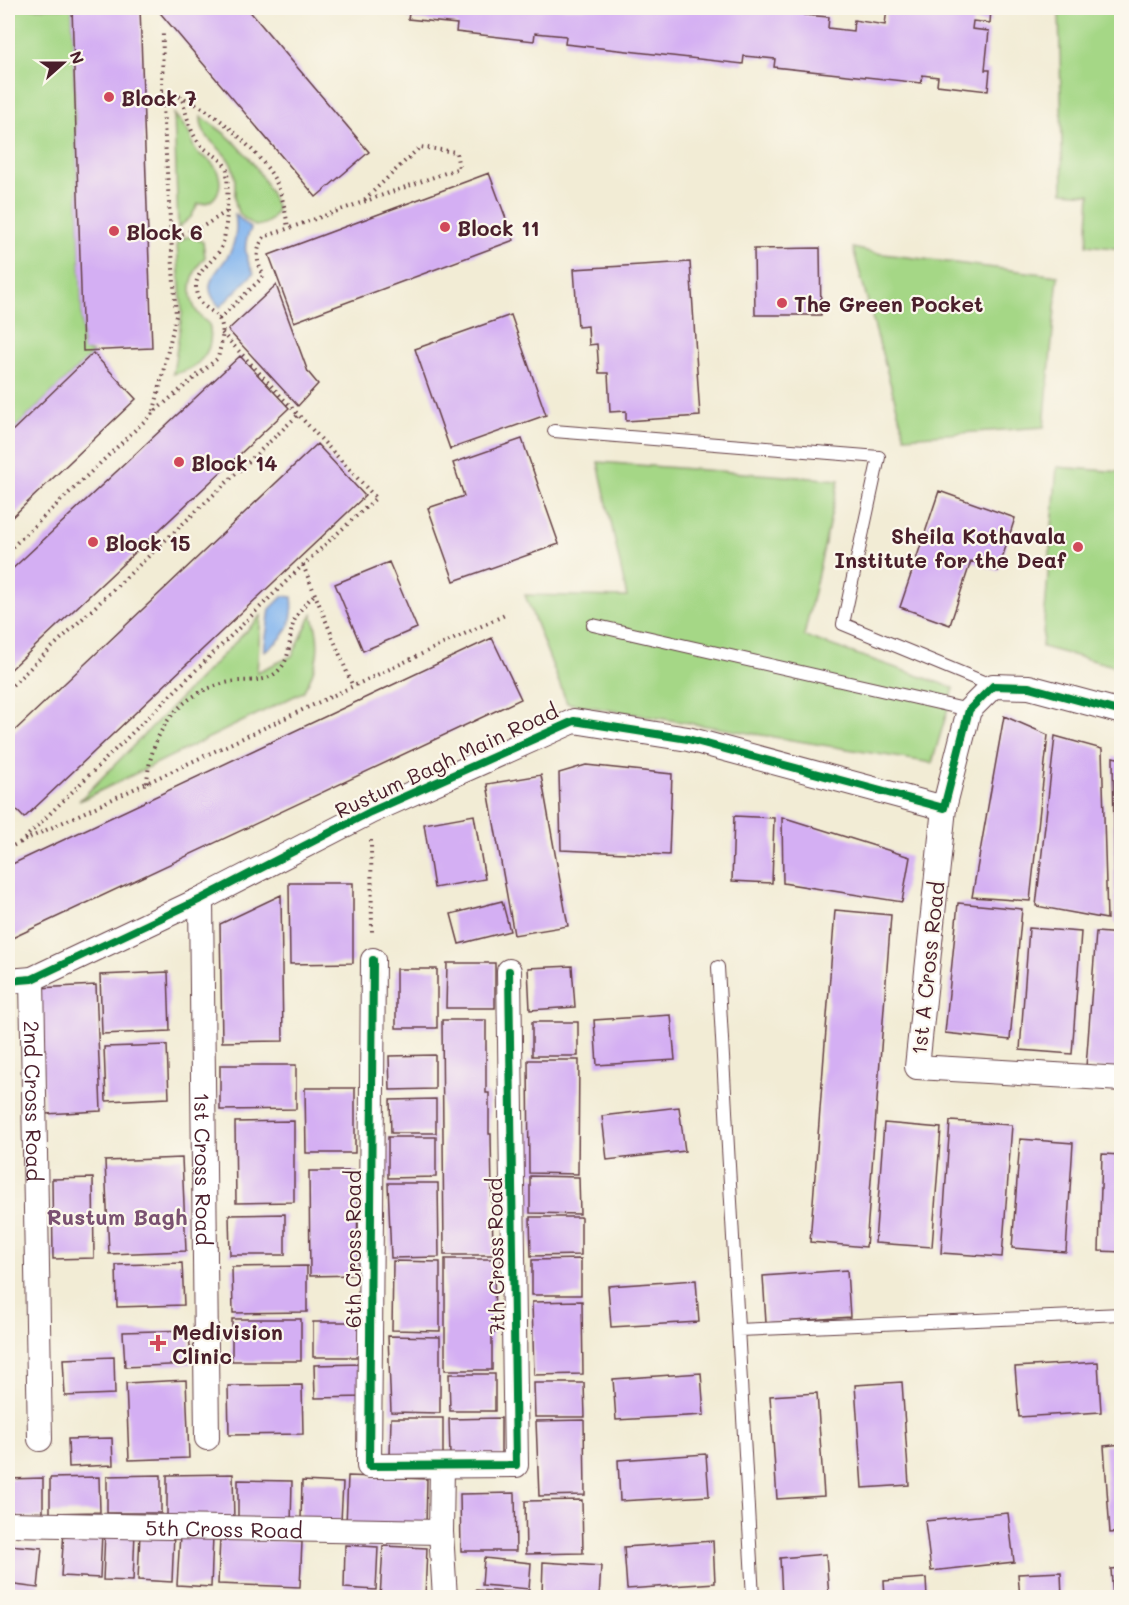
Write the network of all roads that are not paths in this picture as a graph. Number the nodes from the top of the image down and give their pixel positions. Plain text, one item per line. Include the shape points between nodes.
1 (554, 431) dead end
2 (593, 625) dead end
3 (993, 686) junction
4 (969, 710) junction
5 (1122, 712) edge
6 (944, 807) junction
7 (201, 899) junction
8 (373, 960) road end
9 (718, 967) dead end
10 (509, 971) dead end
11 (32, 979) junction
12 (8, 981) edge
13 (1122, 1079) edge
14 (1122, 1314) edge
15 (738, 1330) junction
16 (207, 1438) dead end
17 (40, 1439) dead end
18 (442, 1466) junction
19 (8, 1524) edge
20 (441, 1532) junction
21 (445, 1598) edge
22 (753, 1598) edge

1 - 3 lane via 879,457 843,624
2 - 4 lane
3 - 4 street
3 - 5 street via 1029,687
4 - 6 street
6 - 7 street, Rustum Bagh Main Road via 688,740 574,721 370,812
6 - 13 street, 1st A Cross Road via 916,1067
7 - 11 street, Rustum Bagh Main Road
7 - 16 street, 1st Cross Road
8 - 18 street, 6th Cross Road via 369,1466
9 - 15 lane
10 - 18 street, 7th Cross Road via 516,1465
11 - 12 street, Rustum Bagh Main Road
11 - 17 street, 2nd Cross Road
14 - 15 lane
15 - 22 lane
18 - 20 street
19 - 20 street, 5th Cross Road
20 - 21 street

